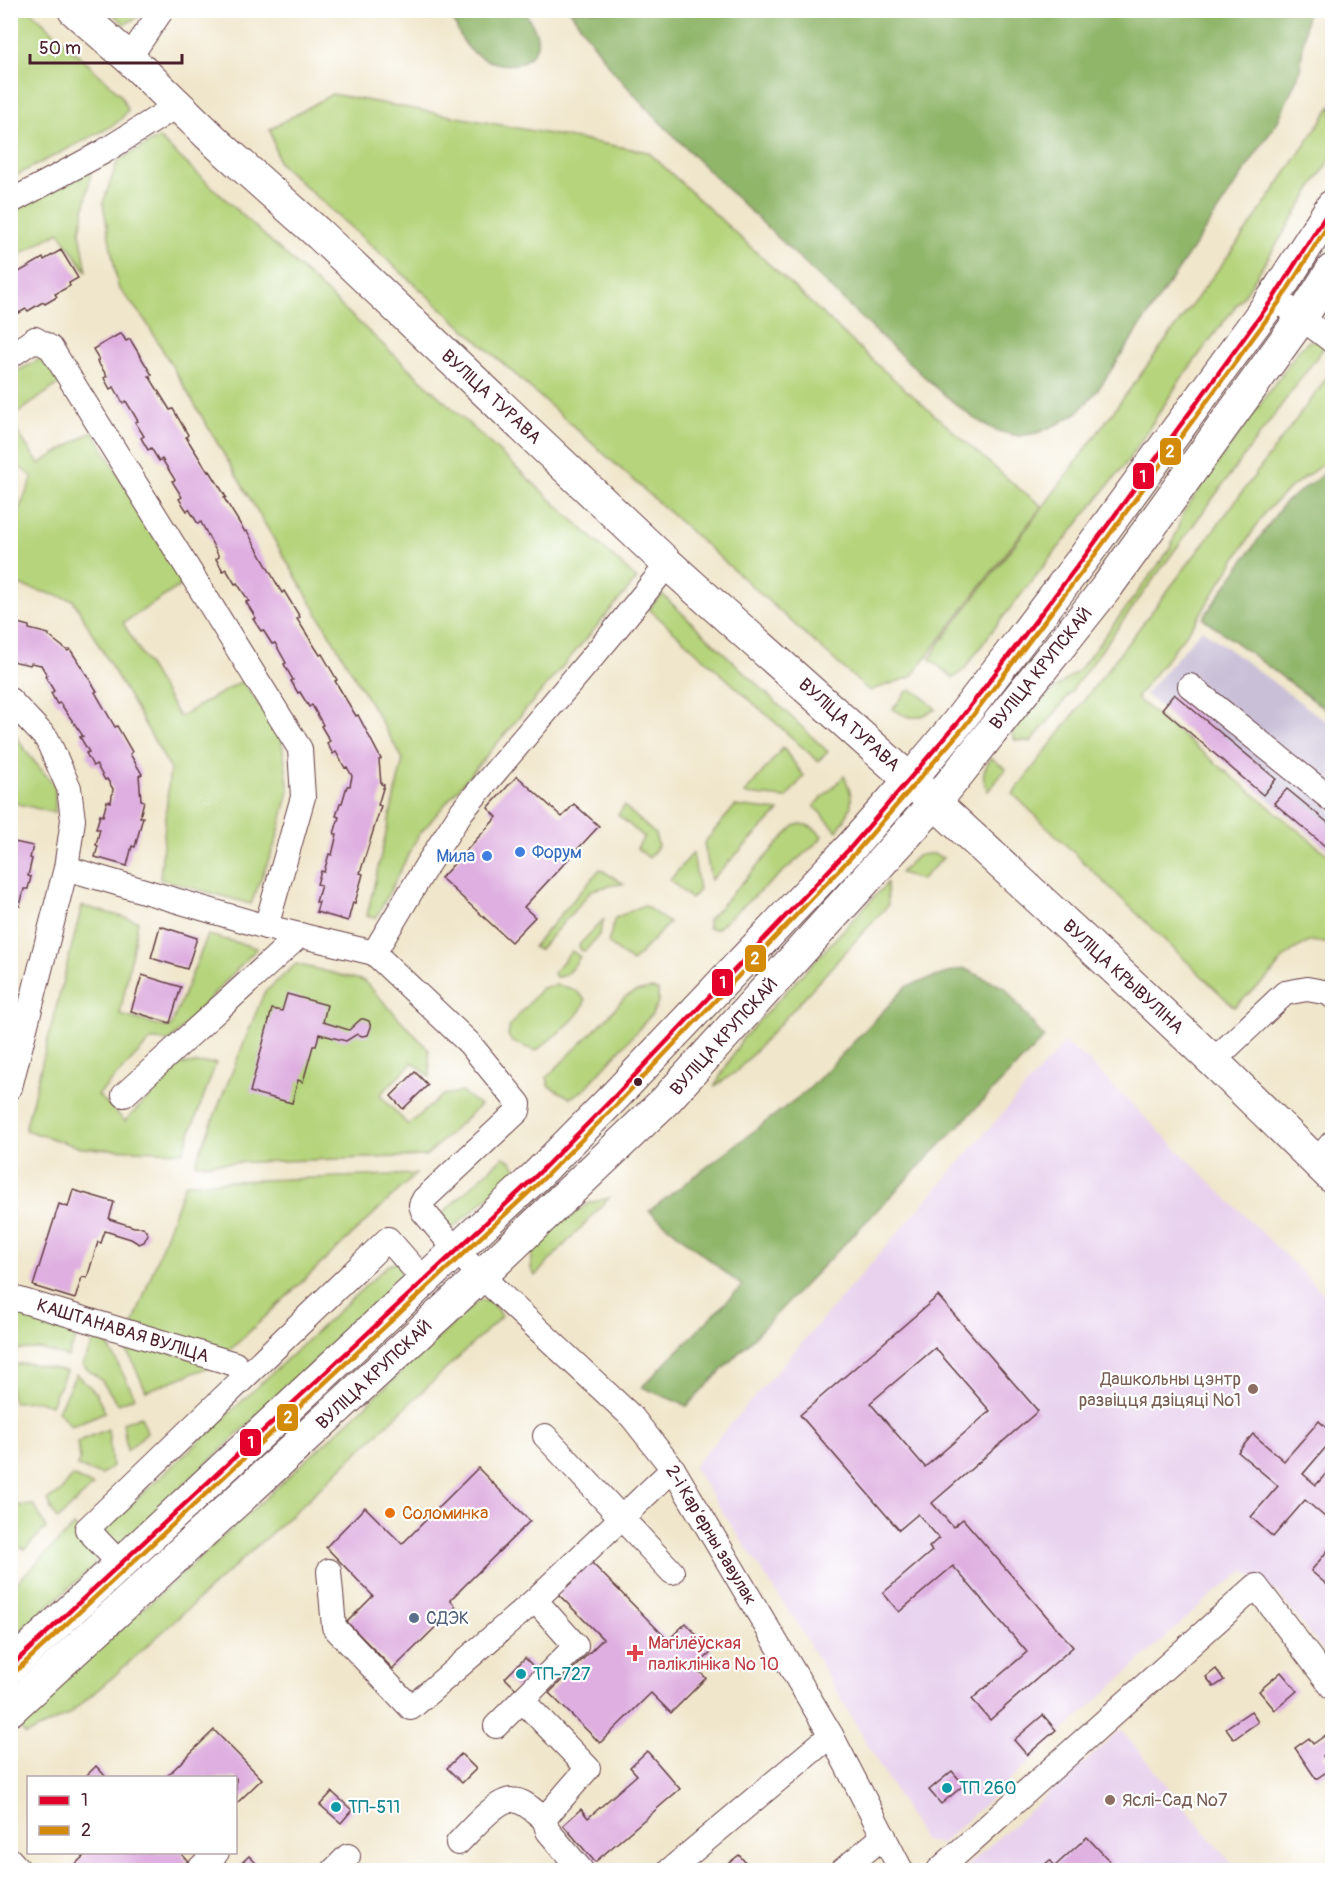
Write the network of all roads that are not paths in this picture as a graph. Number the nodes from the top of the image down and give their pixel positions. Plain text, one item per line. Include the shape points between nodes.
1 (74, 10) edge
2 (162, 10) edge
3 (129, 58) junction
4 (178, 105) junction
5 (10, 202) edge
6 (1332, 206) edge
7 (1332, 270) edge
8 (1274, 297) junction
9 (1302, 317) junction
10 (1332, 341) edge
11 (10, 356) edge
12 (668, 564) junction
13 (1190, 686) dead end
14 (10, 700) edge
15 (910, 780) junction
16 (1332, 800) edge
17 (934, 804) junction
18 (66, 868) junction
19 (266, 927) junction
20 (300, 935) junction
21 (374, 954) junction
22 (1332, 996) edge
23 (1213, 1061) junction
24 (10, 1087) edge
25 (124, 1095) dead end
26 (1327, 1161) edge
27 (456, 1250) junction
28 (482, 1276) junction
29 (424, 1280) junction
30 (10, 1297) edge
31 (236, 1364) dead end
32 (545, 1436) dead end
33 (673, 1469) junction
34 (621, 1516) junction
35 (120, 1565) junction
36 (330, 1571) dead end
37 (672, 1572) dead end
38 (535, 1600) junction
39 (10, 1667) edge
40 (1332, 1687) edge
41 (522, 1700) junction
42 (10, 1710) edge
43 (496, 1726) dead end
44 (831, 1735) junction
45 (544, 1819) junction
46 (884, 1836) junction
47 (458, 1843) dead end
48 (215, 1854) edge
49 (10, 1860) edge
50 (19, 1870) edge
51 (198, 1870) edge
52 (581, 1870) edge
53 (670, 1870) edge
54 (843, 1870) edge
55 (901, 1870) edge
56 (939, 1870) edge

1 - 3 main road, ВУЛІЦА ТУРАВА
2 - 3 street
3 - 4 main road, ВУЛІЦА ТУРАВА
4 - 5 street via 103,152
4 - 12 main road, ВУЛІЦА ТУРАВА
6 - 8 main road, ВУЛІЦА КРУПСКАЙ
7 - 9 main road, ВУЛІЦА КРУПСКАЙ
8 - 9 street
8 - 15 main road, ВУЛІЦА КРУПСКАЙ via 1078,566
9 - 10 street
9 - 17 main road, ВУЛІЦА КРУПСКАЙ via 1107,587
11 - 19 street via 35,339 51,348 300,749 303,797
12 - 15 main road, ВУЛІЦА ТУРАВА
12 - 21 street via 462,812
13 - 16 street
14 - 18 street via 47,739 69,788 73,820
15 - 17 main road, ВУЛІЦА КРЫВУЛІНА
15 - 27 main road, ВУЛІЦА КРУПСКАЙ via 616,1095 537,1176
17 - 23 main road, ВУЛІЦА КРЫВУЛІНА
17 - 28 main road, ВУЛІЦА КРУПСКАЙ via 666,1100
18 - 19 street
18 - 24 street
19 - 20 street
20 - 21 street
20 - 25 street
21 - 27 street, 2-і Карʼерны завулак via 469,1043 519,1104 512,1118 421,1205
22 - 23 street via 1307,989 1285,993
23 - 26 main road, ВУЛІЦА КРЫВУЛІНА
27 - 28 street, 2-і Карʼерны завулак
27 - 29 main road, ВУЛІЦА КРУПСКАЙ
28 - 33 street, 2-і Карʼерны завулак via 632,1417
28 - 42 main road, ВУЛІЦА КРУПСКАЙ
29 - 35 main road, ВУЛІЦА КРУПСКАЙ
29 - 35 street via 388,1239 87,1529
30 - 31 street, КАШТАНАВАЯ ВУЛІЦА
32 - 34 street
33 - 34 street
33 - 44 street, 2-і Карʼерны завулак
34 - 37 street
34 - 38 street
35 - 39 main road, ВУЛІЦА КРУПСКАЙ
36 - 38 street via 334,1627 411,1708
38 - 41 street via 576,1646
40 - 56 street via 1256,1586
41 - 43 street
41 - 45 street via 588,1768
44 - 46 street, 2-і Карʼерны завулак
44 - 53 street
45 - 47 street via 525,1804 512,1800 500,1803
45 - 52 street via 548,1832
46 - 54 street
46 - 55 street, 2-і Карʼерны завулак
48 - 51 street
49 - 50 street

